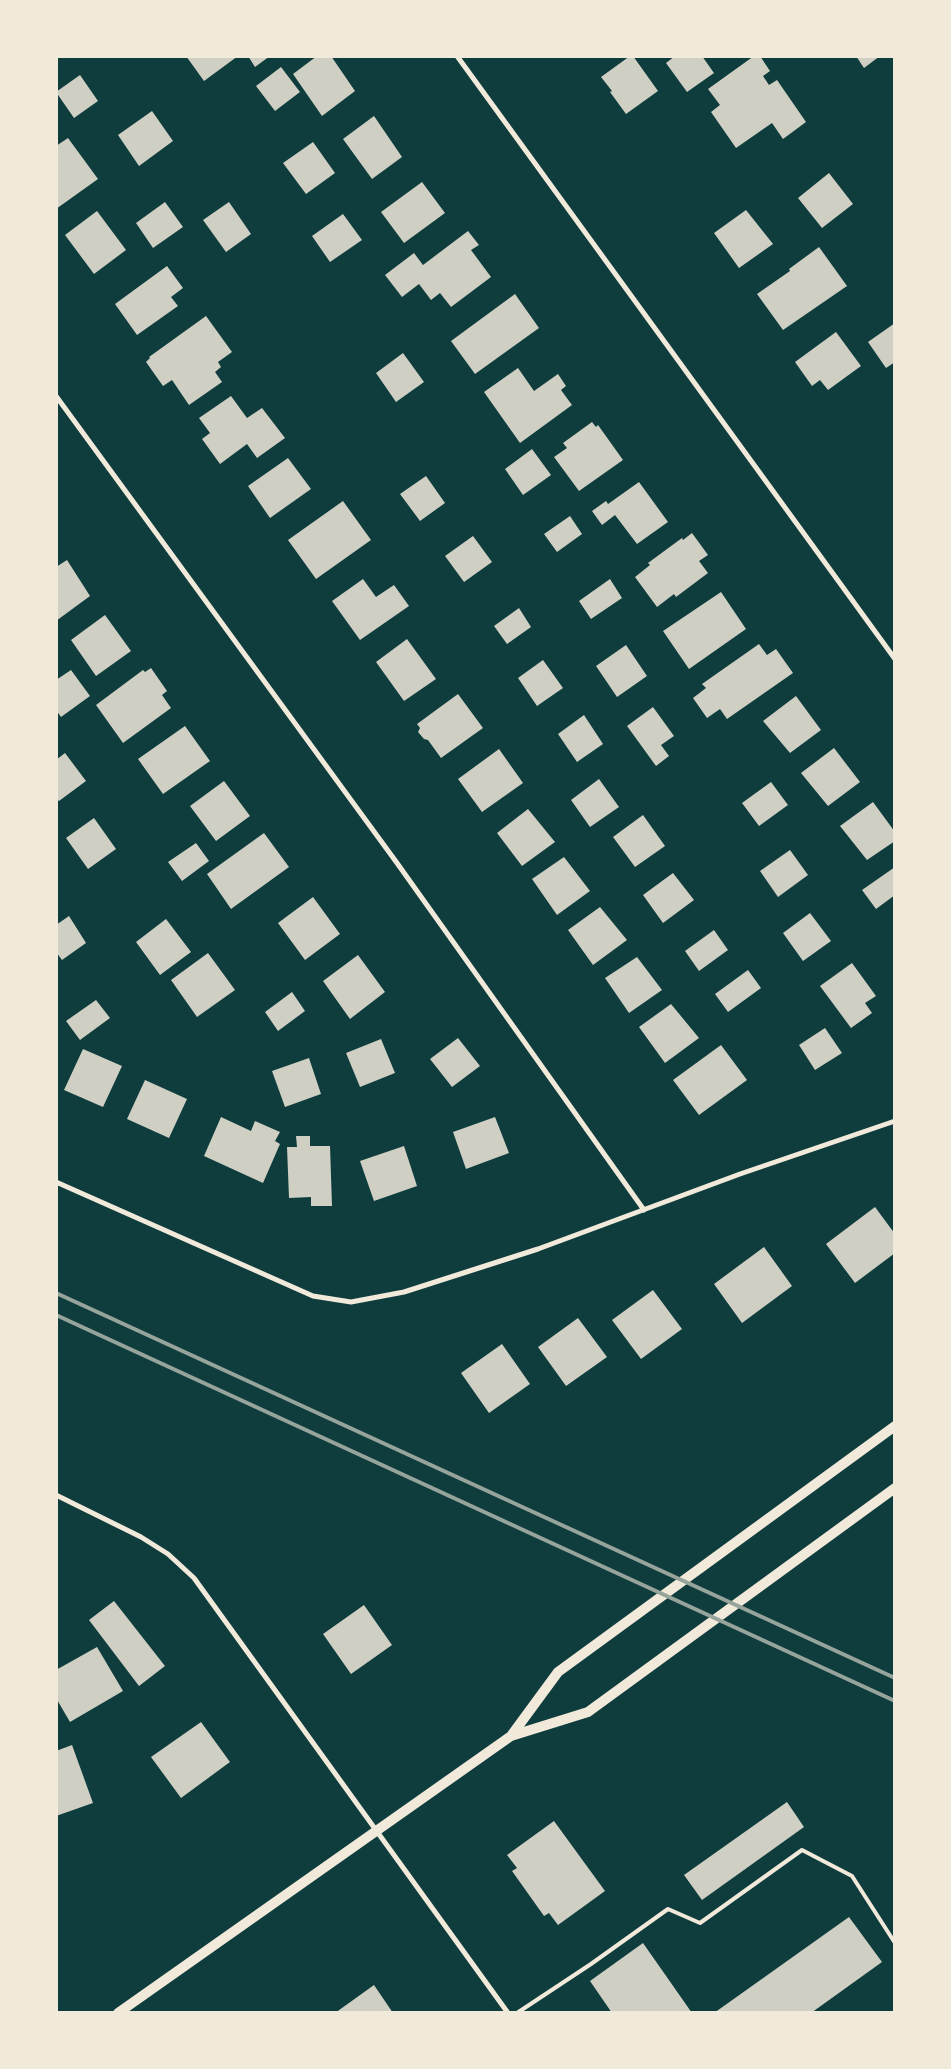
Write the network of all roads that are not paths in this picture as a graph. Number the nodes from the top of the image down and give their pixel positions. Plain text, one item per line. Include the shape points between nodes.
1 (457, 56) edge
2 (56, 396) edge
3 (895, 659) edge
4 (895, 1121) edge
5 (56, 1182) edge
6 (644, 1210) junction
7 (895, 1426) edge
8 (895, 1488) edge
9 (56, 1495) edge
10 (511, 1736) junction
11 (376, 1830) junction
12 (895, 1943) edge
13 (118, 2013) edge
14 (508, 2013) edge
15 (517, 2013) edge

1 - 3 street
2 - 6 street via 397,863
4 - 6 street
5 - 6 street via 313,1296 351,1302 404,1292
7 - 10 main road via 558,1672
8 - 10 main road via 588,1712
9 - 11 street via 141,1537 182,1565
10 - 11 main road
11 - 13 main road
11 - 14 street
12 - 15 lane via 852,1876 802,1850 700,1923 668,1909

